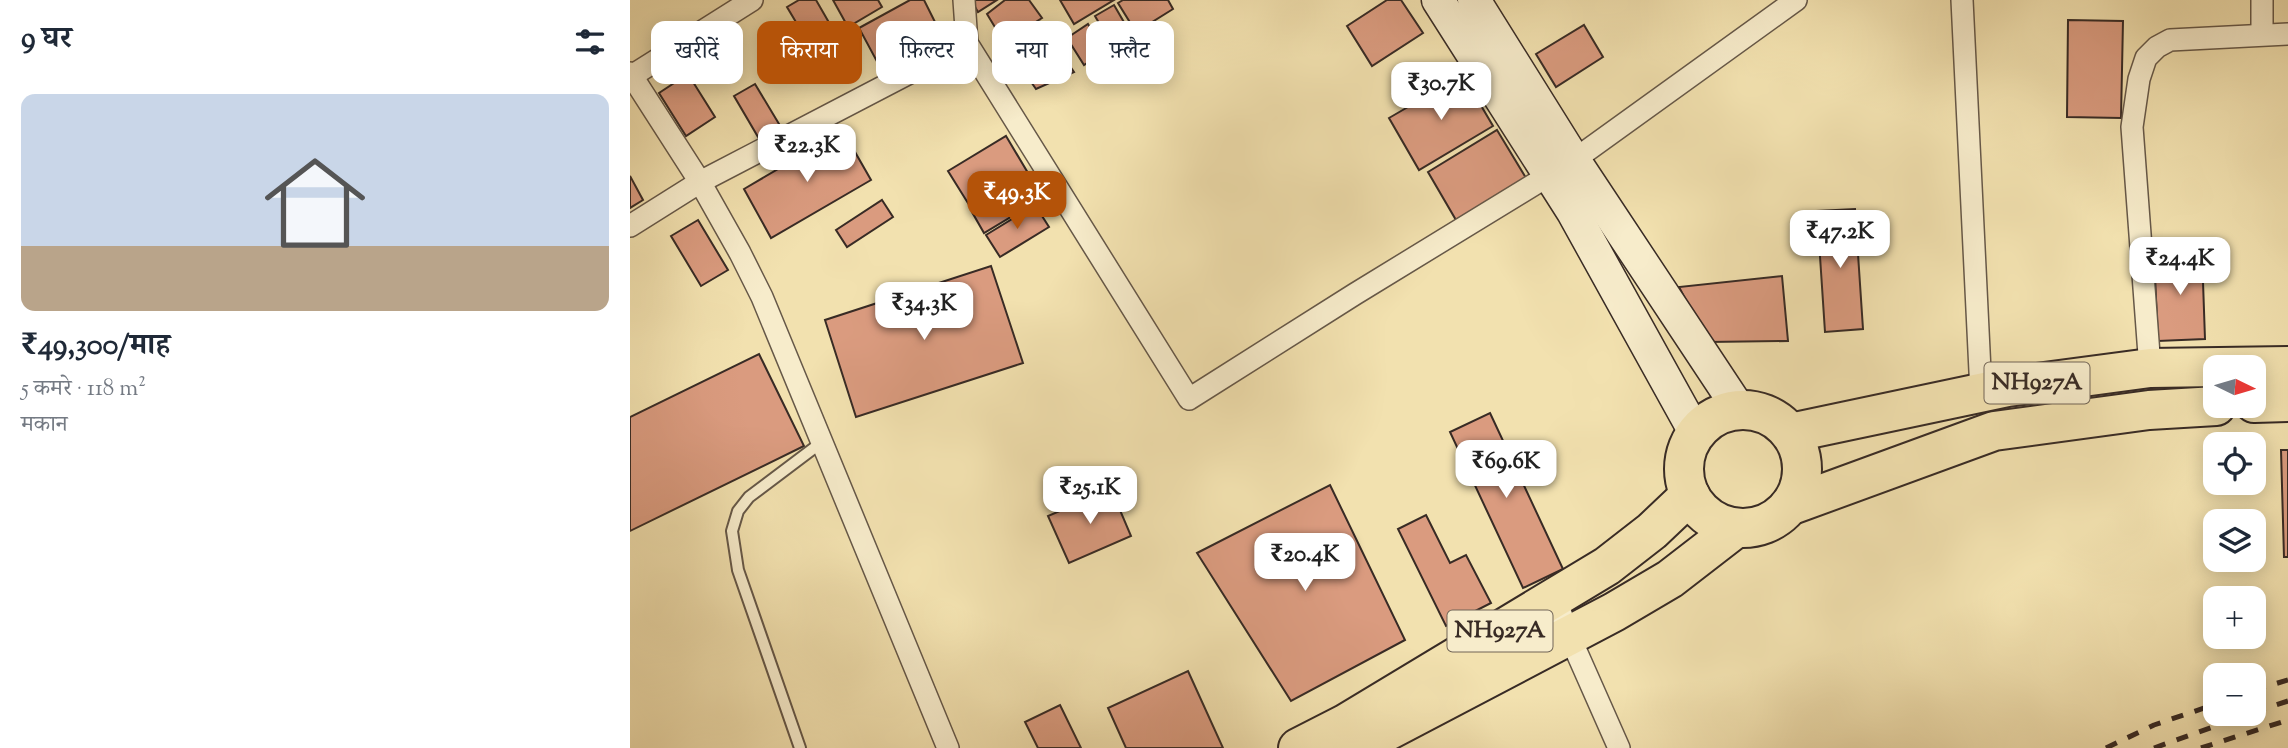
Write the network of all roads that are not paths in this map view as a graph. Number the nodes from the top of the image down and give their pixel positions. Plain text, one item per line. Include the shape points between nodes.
1 (752, 0) edge
2 (964, 0) edge
3 (1438, 0) edge
4 (1474, 0) edge
5 (1796, 0) edge
6 (1962, 0) edge
7 (2262, 0) edge
8 (965, 21) edge
9 (2262, 34) junction
10 (2288, 34) edge
11 (978, 61) edge
12 (631, 75) edge
13 (888, 84) edge
14 (1562, 167) junction
15 (700, 182) junction
16 (630, 226) edge
17 (2288, 366) edge
18 (2150, 368) junction
19 (1981, 393) junction
20 (2288, 402) edge
21 (2266, 403) edge
22 (2203, 406) edge
23 (1739, 410) junction
24 (1790, 433) junction
25 (1696, 434) junction
26 (822, 442) junction
27 (1690, 495) junction
28 (1789, 506) junction
29 (1736, 528) junction
30 (1555, 598) junction
31 (1569, 635) junction
32 (800, 748) edge
33 (948, 748) edge
34 (1298, 748) edge
35 (1355, 748) edge
36 (1619, 748) edge

1 - 12 street
2 - 8 street
3 - 14 street
4 - 14 street
5 - 14 street
6 - 19 street
7 - 9 street
9 - 10 street
9 - 18 street via 2170,40 2146,58 2132,127
11 - 14 street via 1189,400
12 - 15 street
13 - 15 street
14 - 23 street
14 - 25 street via 1573,212
15 - 16 street
15 - 26 street via 762,297
17 - 18 highway, NH927A
18 - 19 highway, NH927A
19 - 24 highway, NH927A
20 - 21 highway
22 - 28 highway, NH927A via 1994,431
23 - 24 highway via 1776,419
23 - 25 highway via 1720,414
24 - 28 highway via 1802,470
25 - 27 highway via 1685,457 1684,477
26 - 32 lane via 749,497 738,511 732,531 738,570
26 - 33 street
27 - 29 highway via 1717,523
27 - 30 highway, NH927A via 1607,566
28 - 29 highway, NH927A via 1774,520
29 - 31 highway, NH927A via 1670,579
30 - 31 street
30 - 34 highway, NH927A
31 - 35 highway, NH927A
31 - 36 street

